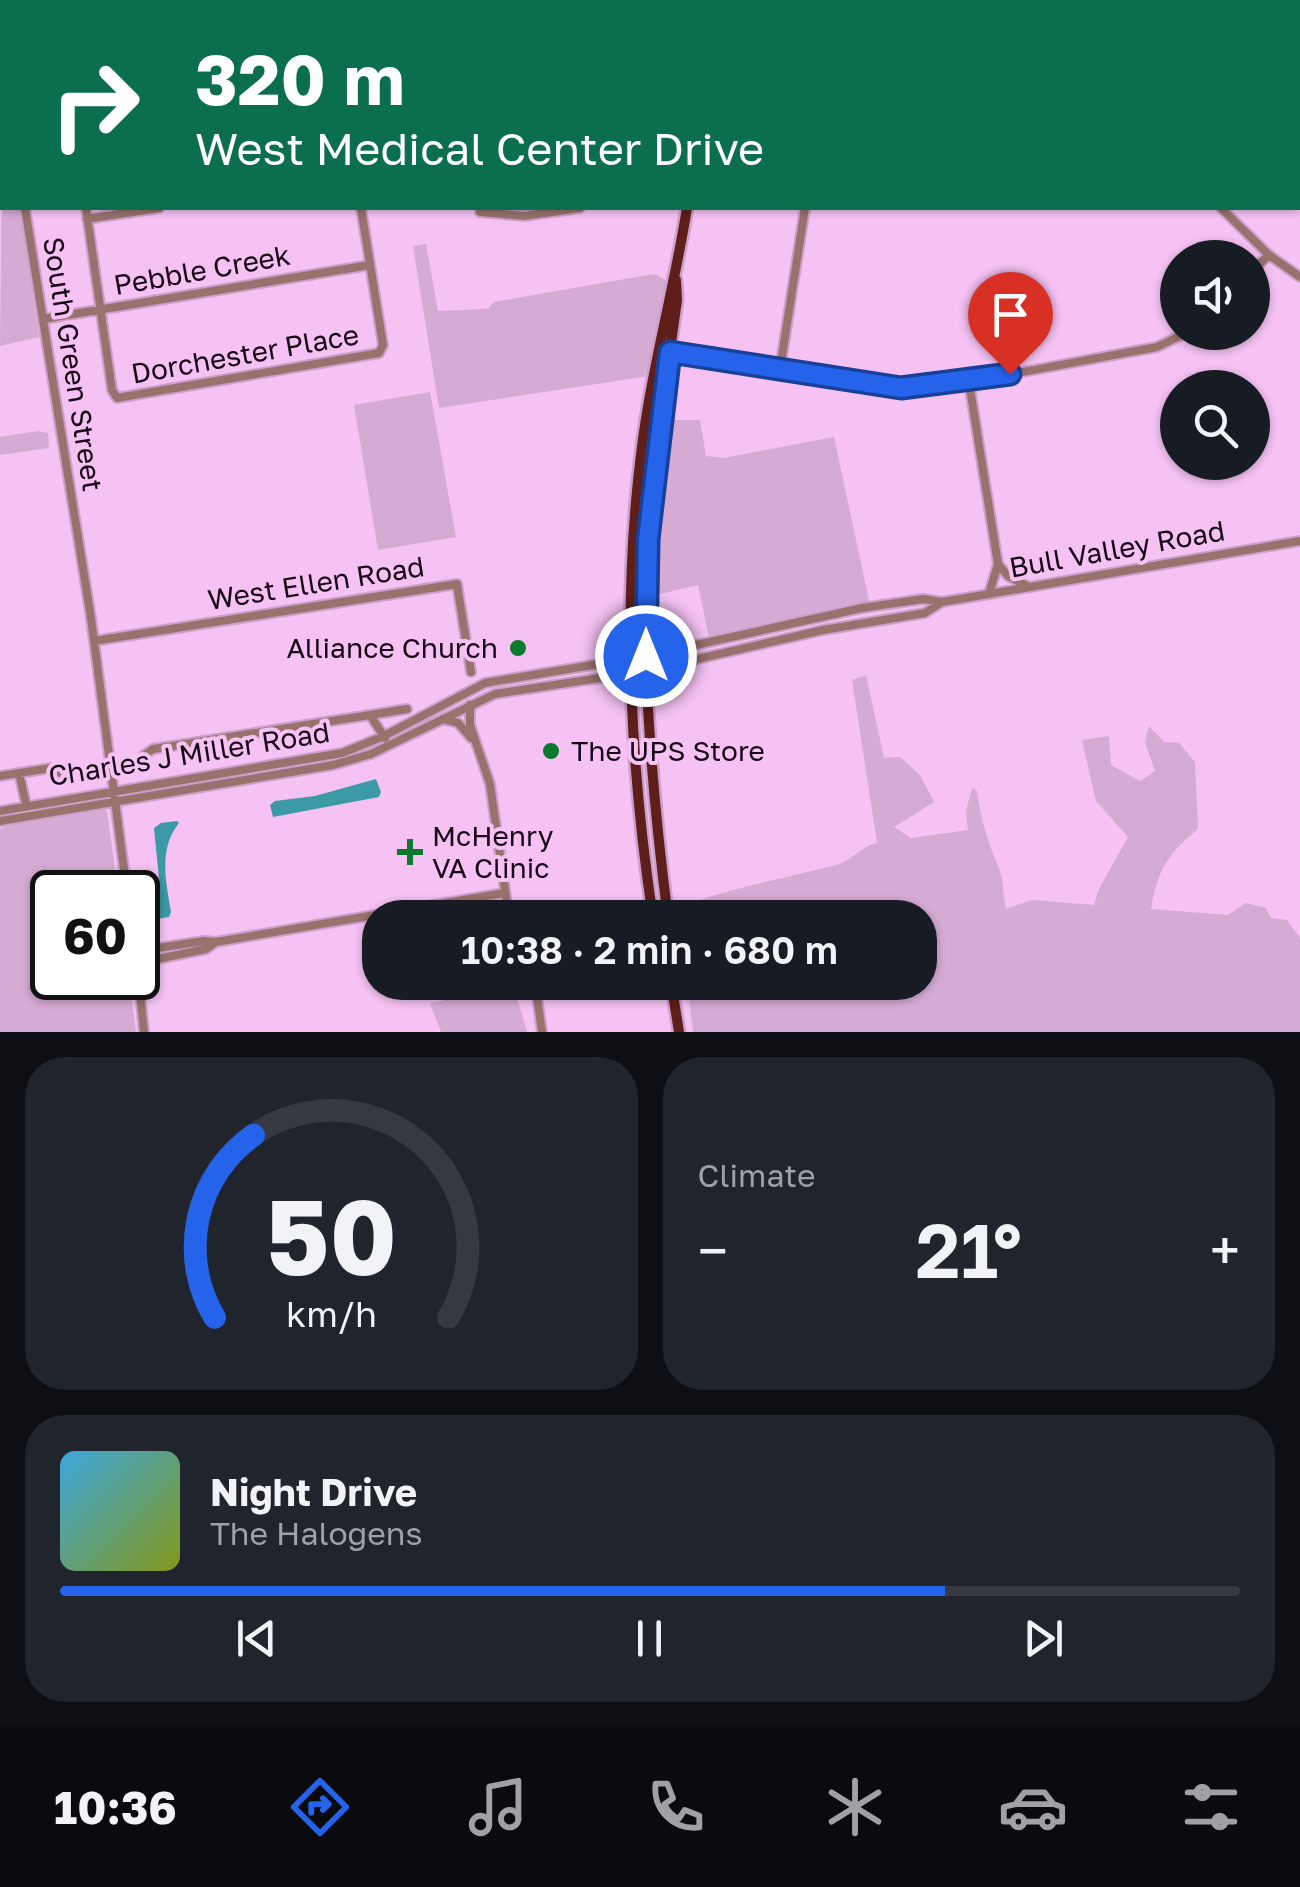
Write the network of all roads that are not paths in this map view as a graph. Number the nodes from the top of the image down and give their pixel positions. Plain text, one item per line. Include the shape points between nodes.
1 (25, 210) edge
2 (86, 210) edge
3 (146, 210) edge
4 (361, 210) edge
5 (566, 210) edge
6 (687, 210) edge
7 (805, 210) edge
8 (1224, 210) edge
9 (480, 212) dead end
10 (88, 219) junction
11 (1254, 240) edge
12 (1270, 256) edge
13 (370, 265) junction
14 (676, 274) junction
15 (1300, 277) edge
16 (99, 311) junction
17 (42, 319) junction
18 (1160, 346) edge
19 (670, 352) junction
20 (780, 370) junction
21 (969, 382) junction
22 (1300, 541) edge
23 (998, 564) junction
24 (1029, 586) junction
25 (989, 594) junction
26 (942, 602) junction
27 (94, 641) junction
28 (646, 656) junction
29 (631, 659) junction
30 (646, 671) junction
31 (471, 672) dead end
32 (632, 674) junction
33 (470, 705) junction
34 (407, 709) dead end
35 (370, 715) junction
36 (443, 719) junction
37 (384, 736) junction
38 (390, 746) junction
39 (477, 746) junction
40 (143, 756) dead end
41 (19, 773) junction
42 (64, 775) dead end
43 (0, 776) edge
44 (113, 790) junction
45 (115, 800) junction
46 (26, 804) junction
47 (0, 811) edge
48 (0, 821) edge
49 (124, 870) edge
50 (504, 893) junction
51 (505, 900) edge
52 (650, 900) edge
53 (666, 900) edge
54 (216, 942) junction
55 (160, 948) edge
56 (160, 958) edge
57 (141, 1000) edge
58 (538, 1000) edge
59 (674, 1000) edge
60 (144, 1032) edge
61 (542, 1032) edge
62 (679, 1032) edge

1 - 17 street, South Green Street
2 - 10 street
3 - 10 street
4 - 13 street
5 - 9 street via 524,216
6 - 14 main road
7 - 20 street
8 - 11 street
10 - 16 street
12 - 15 street
13 - 16 street, Pebble Creek
13 - 16 street, Dorchester Place via 382,352 122,398 115,396
14 - 19 main road
14 - 29 main road via 641,457
16 - 17 street, Pebble Creek
17 - 27 street, South Green Street
18 - 21 street
19 - 20 street
19 - 28 main road via 648,539
20 - 21 street via 901,388
21 - 23 street
22 - 24 street, Bull Valley Road
23 - 24 street
23 - 25 street
24 - 25 street, Bull Valley Road
25 - 26 street, Bull Valley Road
26 - 28 street, Bull Valley Road via 862,608
26 - 30 street, Bull Valley Road via 925,613
27 - 31 street, West Ellen Road via 457,584
27 - 44 street, South Green Street
28 - 29 street, Bull Valley Road
28 - 30 main road
29 - 32 main road
29 - 37 street, Bull Valley Road via 486,683
30 - 32 street, Bull Valley Road
30 - 53 main road
32 - 33 street, Bull Valley Road via 495,694
32 - 52 main road
33 - 36 street, Bull Valley Road
33 - 39 street
34 - 35 street
35 - 37 street
35 - 40 street via 153,749
36 - 38 street, Bull Valley Road
36 - 39 street via 462,726
37 - 38 street
37 - 44 street, Charles J Miller Road via 342,753
38 - 45 street, Bull Valley Road via 332,765
39 - 50 street via 490,784
41 - 42 street via 51,768
41 - 43 street
41 - 46 street
44 - 45 street
44 - 46 street, Charles J Miller Road
45 - 48 street, Charles J Miller Road
45 - 49 street
46 - 47 street, Charles J Miller Road
50 - 51 street
50 - 54 street
54 - 55 street
54 - 56 street
57 - 60 street
58 - 61 street
59 - 62 main road

